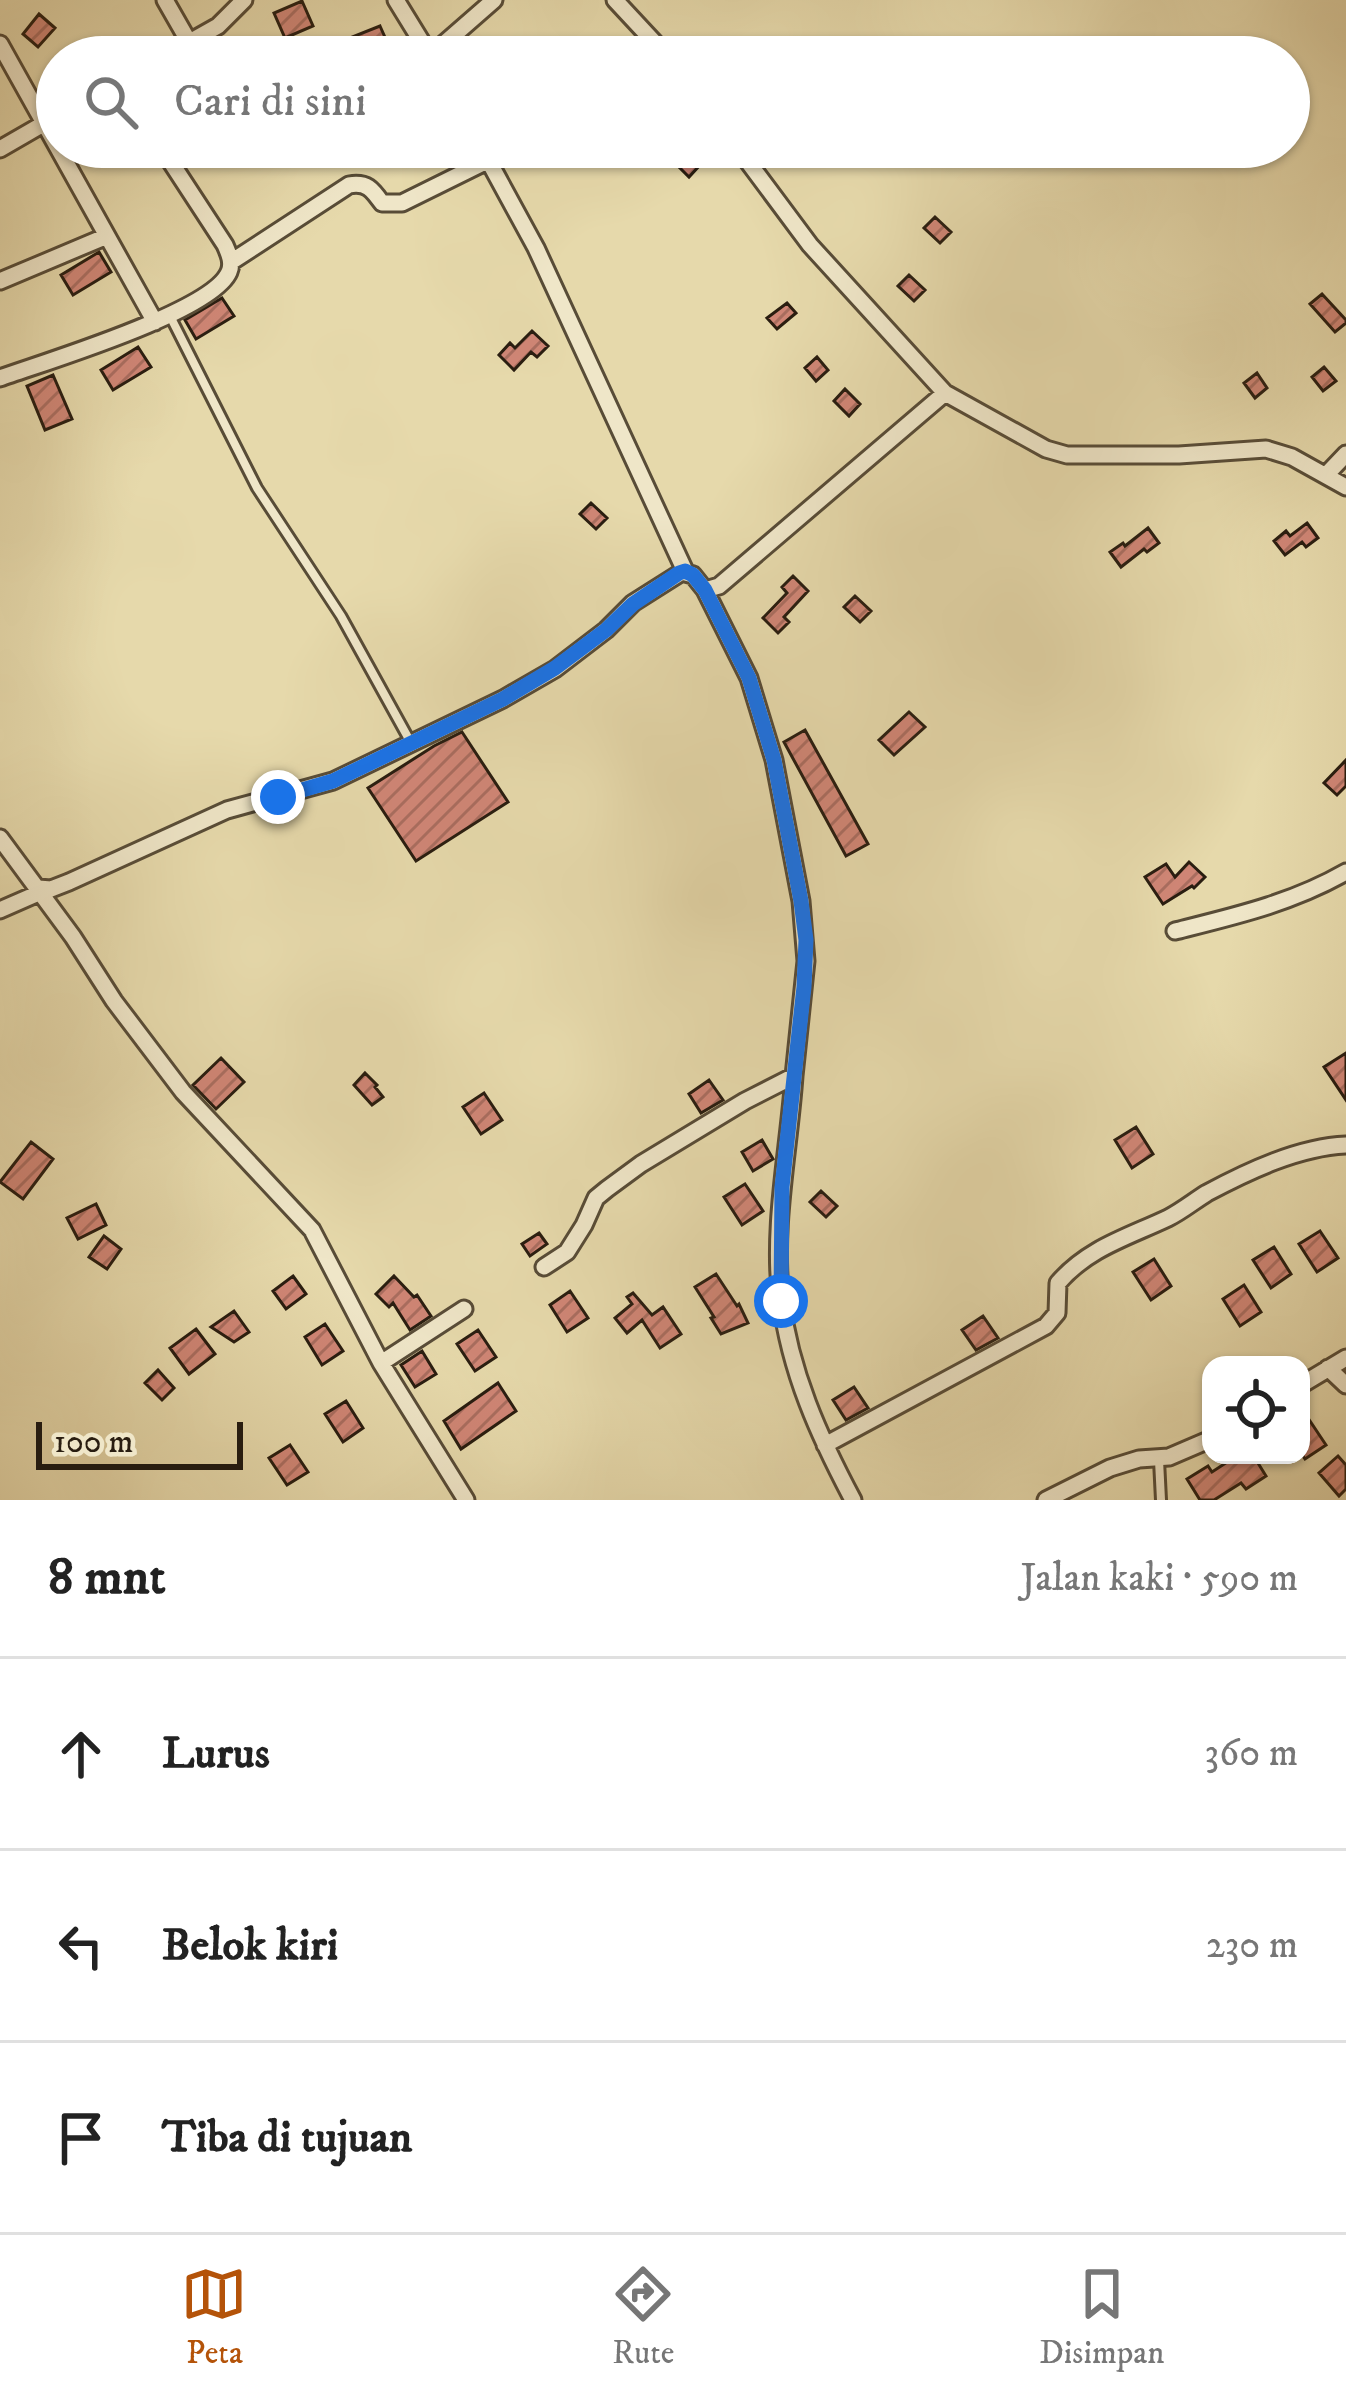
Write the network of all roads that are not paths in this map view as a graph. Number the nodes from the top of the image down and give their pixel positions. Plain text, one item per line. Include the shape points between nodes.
1 (165, 0) edge
2 (244, 0) edge
3 (396, 0) edge
4 (494, 0) edge
5 (615, 0) edge
6 (186, 36) edge
7 (200, 36) edge
8 (417, 36) edge
9 (454, 36) edge
10 (648, 36) edge
11 (0, 44) edge
12 (36, 98) edge
13 (36, 127) edge
14 (0, 149) edge
15 (74, 168) edge
16 (175, 168) edge
17 (460, 168) edge
18 (493, 168) edge
19 (753, 168) edge
20 (107, 236) junction
21 (231, 262) junction
22 (0, 281) edge
23 (162, 318) junction
24 (0, 378) edge
25 (945, 393) junction
26 (1346, 454) edge
27 (1326, 475) junction
28 (1346, 487) edge
29 (685, 571) junction
30 (705, 590) junction
31 (411, 743) junction
32 (0, 838) edge
33 (1346, 872) edge
34 (39, 890) junction
35 (0, 910) edge
36 (1175, 931) dead end
37 (794, 1076) junction
38 (1346, 1145) edge
39 (544, 1267) dead end
40 (464, 1310) dead end
41 (1346, 1358) edge
42 (381, 1363) junction
43 (1328, 1368) junction
44 (1310, 1379) edge
45 (1346, 1385) edge
46 (1202, 1443) edge
47 (825, 1445) junction
48 (1159, 1459) junction
49 (466, 1500) edge
50 (853, 1500) edge
51 (1046, 1500) edge
52 (1161, 1500) edge

1 - 6 street
2 - 7 street
3 - 8 street
4 - 9 street
5 - 10 street
11 - 12 street
13 - 14 street
15 - 20 street
16 - 21 street
17 - 21 street via 402,203 349,185
18 - 29 street
19 - 25 street via 810,245
20 - 22 street
20 - 23 street
21 - 23 street via 217,286
23 - 24 street
23 - 31 lane
25 - 27 street via 1067,455 1266,449
25 - 30 street
26 - 27 street
27 - 28 street
29 - 30 street
29 - 31 street via 555,668
30 - 37 street via 749,678 801,901 806,962
31 - 34 street via 333,781 227,810
32 - 34 street
33 - 36 street via 1264,909
34 - 35 street
34 - 42 street via 182,1092 313,1230
37 - 39 street via 607,1189 567,1252
37 - 47 street via 781,1301 805,1402
38 - 47 street via 1244,1174 1091,1254 1058,1283 1057,1313 1046,1326
40 - 42 street
41 - 43 street
42 - 49 street
43 - 44 street
43 - 45 street
46 - 48 street
47 - 50 street
48 - 51 street via 1110,1468
48 - 52 lane

